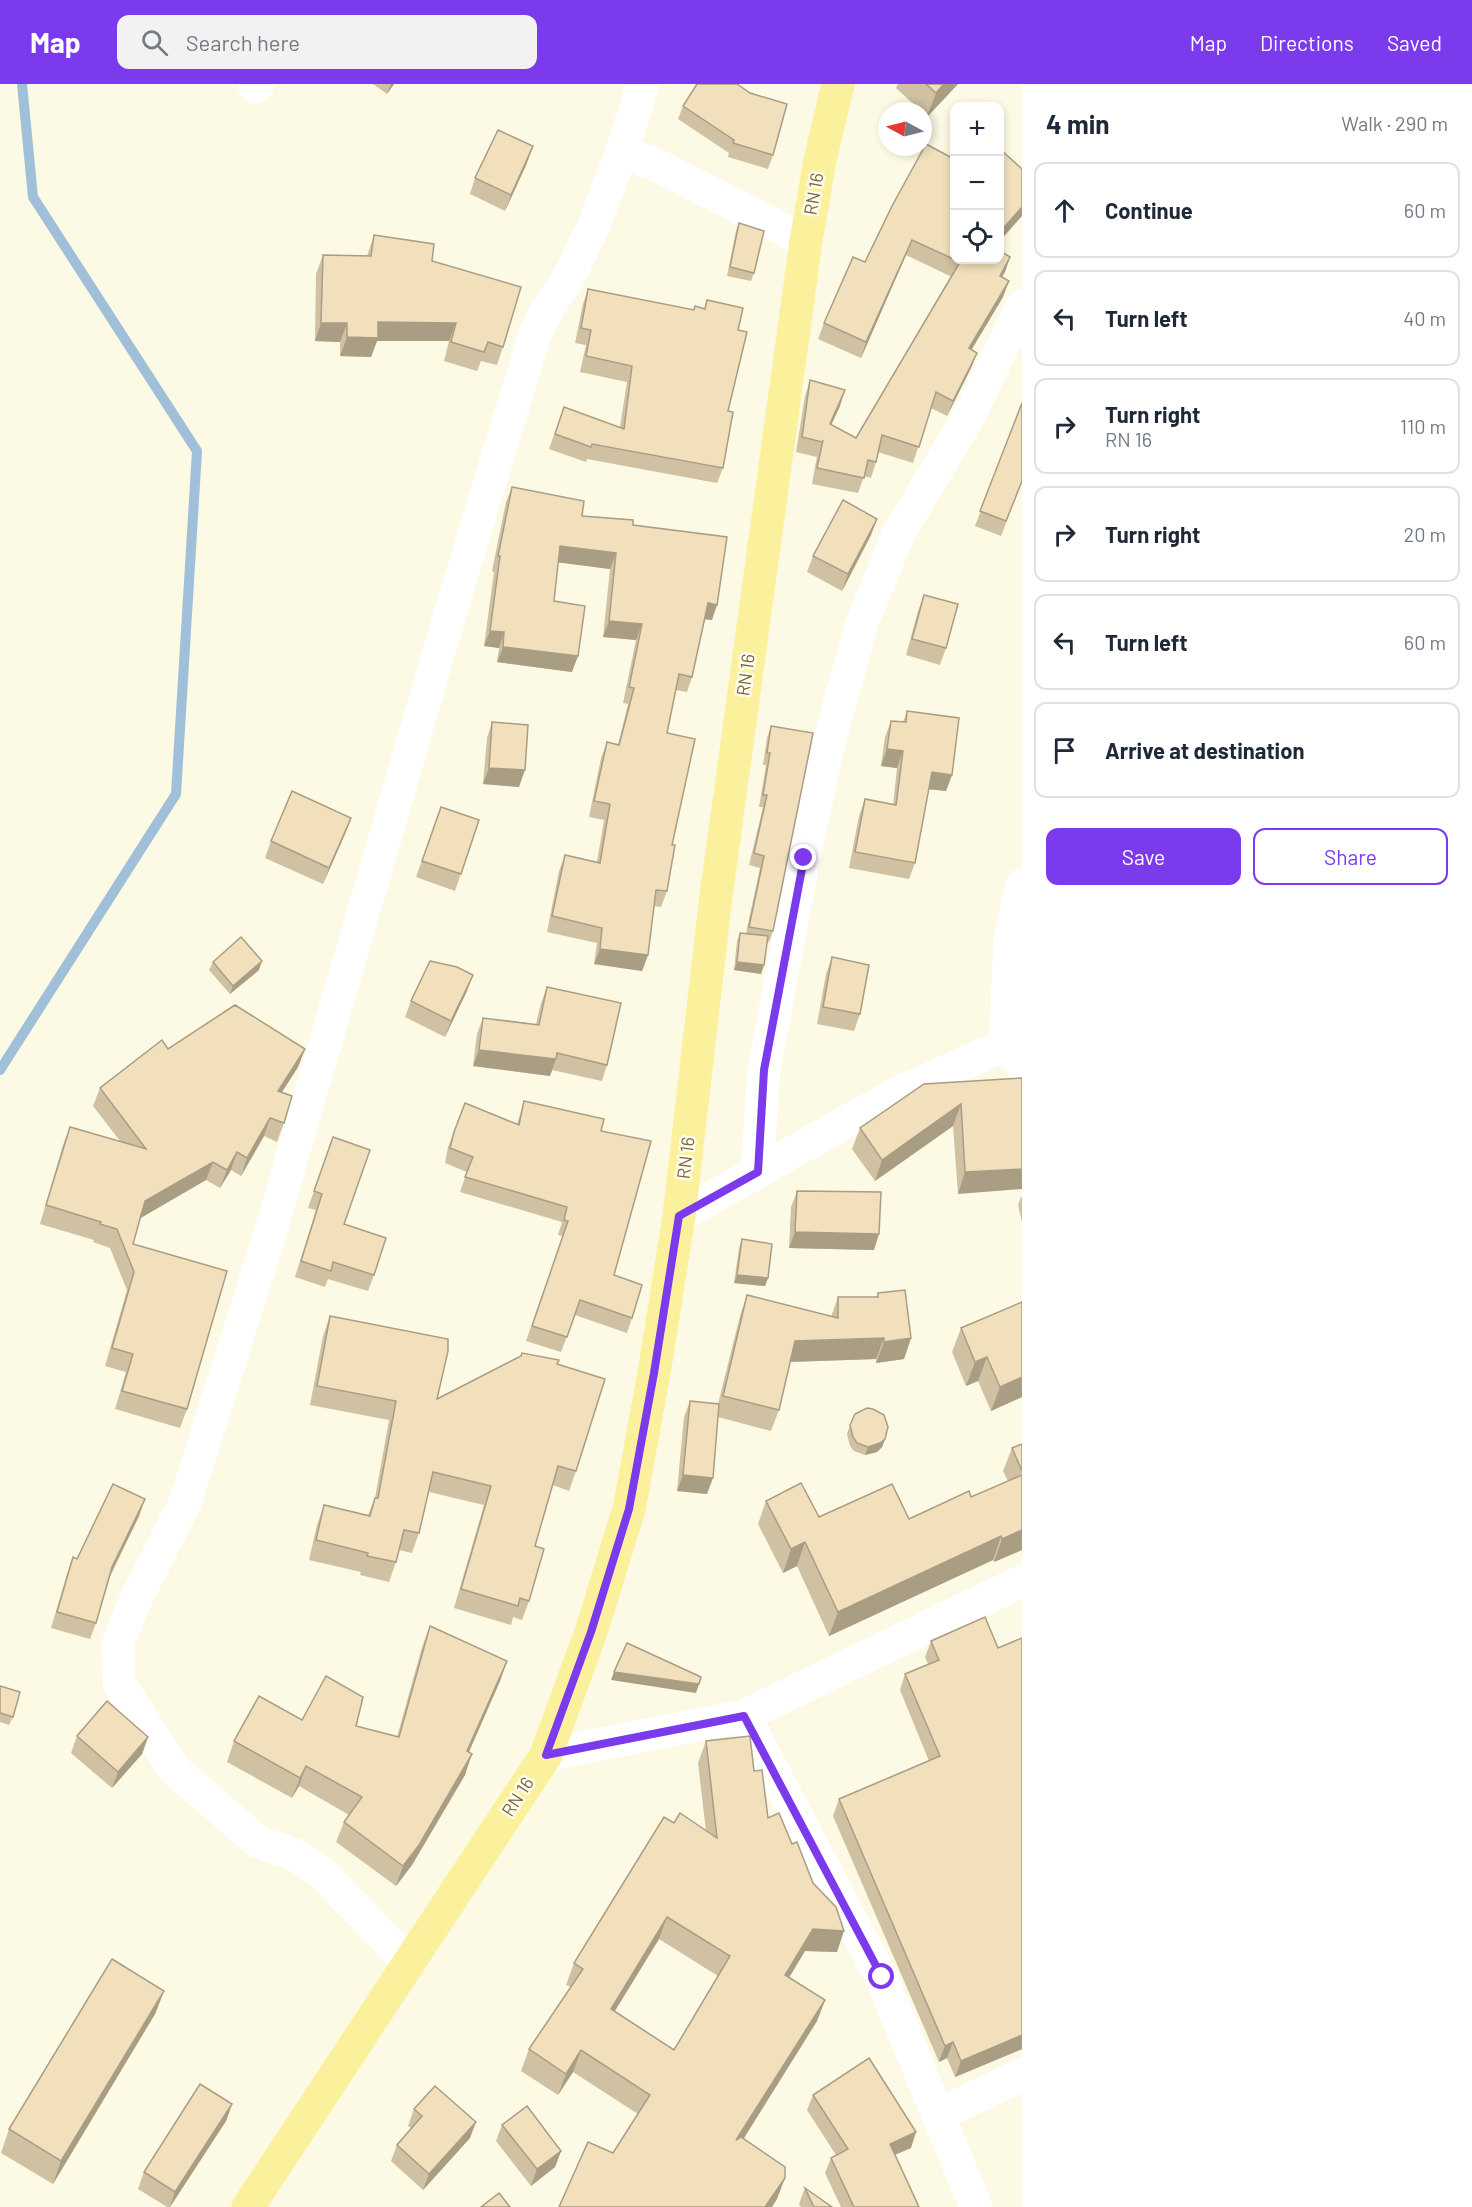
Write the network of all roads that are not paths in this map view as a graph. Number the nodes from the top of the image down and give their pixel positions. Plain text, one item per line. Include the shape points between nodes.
1 (643, 84) edge
2 (838, 84) edge
3 (622, 151) junction
4 (806, 241) junction
5 (1022, 306) edge
6 (1022, 885) edge
7 (1014, 1055) edge
8 (758, 1172) junction
9 (679, 1216) junction
10 (1022, 1581) edge
11 (744, 1716) junction
12 (546, 1755) junction
13 (410, 1963) junction
14 (1022, 2075) edge
15 (938, 2115) junction
16 (248, 2207) edge
17 (976, 2207) edge

1 - 3 street
2 - 4 main road, RN 16 / RN 16
3 - 4 street via 660,166
3 - 13 street via 594,225 534,337 269,1236 185,1503 118,1643 118,1683 174,1769 257,1841 295,1855 320,1871
4 - 9 main road, RN 16 / RN 16 via 717,884
5 - 8 street via 969,416 899,533 862,623 829,742 804,858 764,1070
6 - 7 street via 1010,939
7 - 8 street via 900,1092
8 - 9 street
9 - 12 main road, RN 16 / RN 16 via 629,1509 591,1632
10 - 11 street
11 - 12 street
11 - 15 street via 882,1977
12 - 13 main road, RN 16 / RN 16
13 - 16 main road, RN 16 / RN 16
14 - 15 street
15 - 17 street

